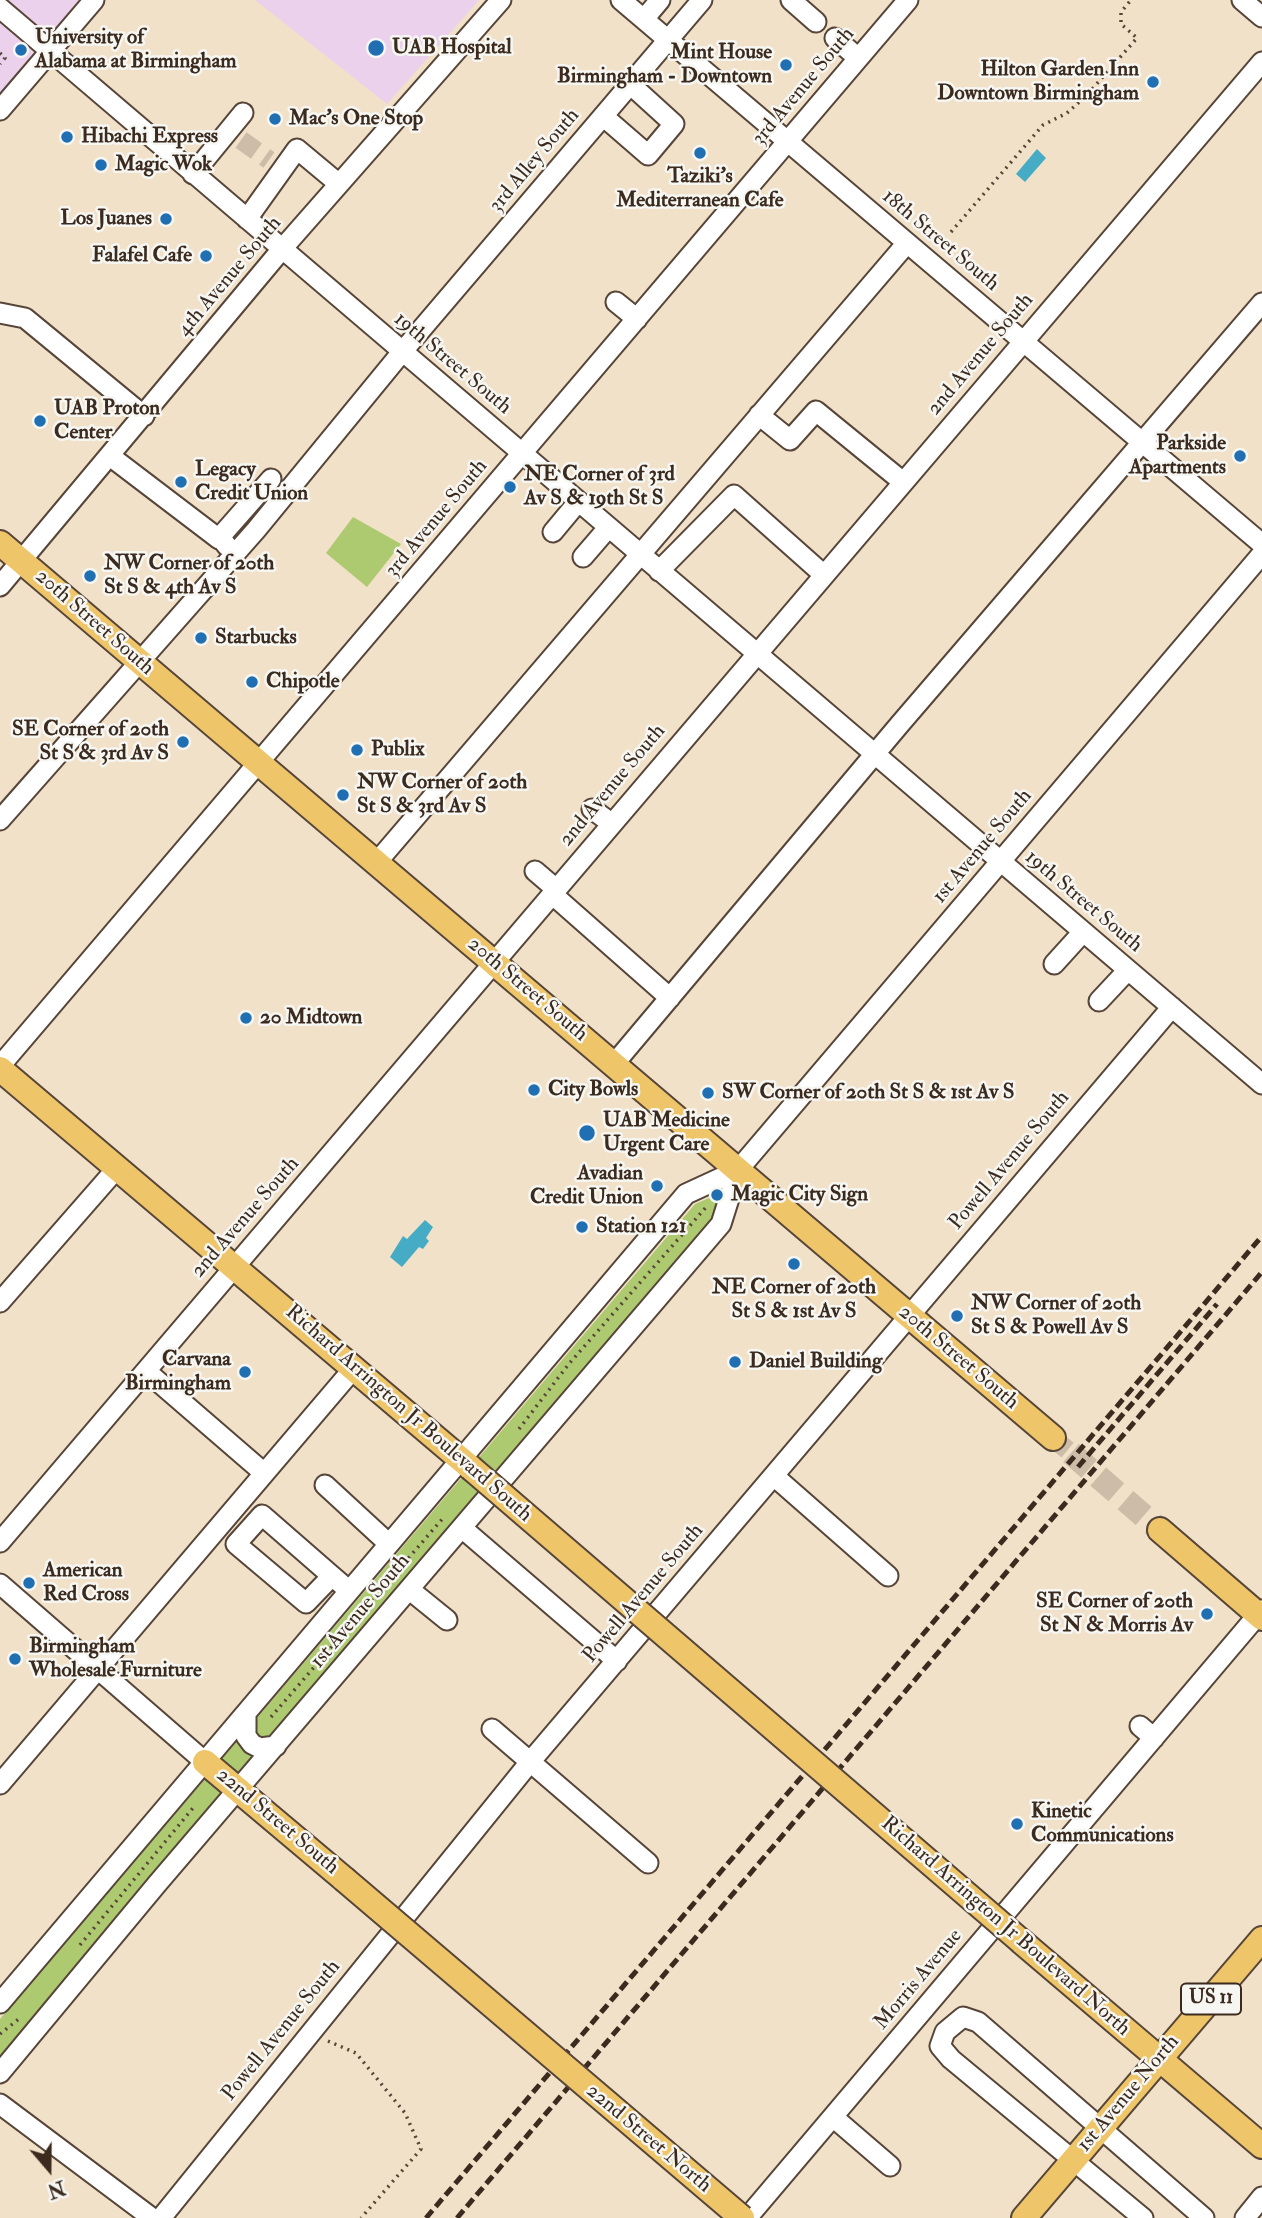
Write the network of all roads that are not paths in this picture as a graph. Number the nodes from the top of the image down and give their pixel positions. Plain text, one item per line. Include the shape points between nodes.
1 (94, 0) edge
2 (501, 0) edge
3 (621, 0) edge
4 (660, 0) edge
5 (702, 0) edge
6 (791, 0) edge
7 (908, 0) edge
8 (1242, 0) edge
9 (0, 8) edge
10 (1262, 17) edge
11 (644, 19) junction
12 (816, 22) dead end
13 (835, 38) dead end
14 (668, 40) junction
15 (49, 51) junction
16 (858, 58) junction
17 (1262, 62) edge
18 (630, 84) junction
19 (0, 110) edge
20 (243, 113) dead end
21 (603, 116) junction
22 (788, 141) junction
23 (193, 174) junction
24 (339, 184) junction
25 (247, 219) junction
26 (907, 243) junction
27 (282, 249) junction
28 (616, 302) dead end
29 (1262, 303) edge
30 (0, 312) edge
31 (637, 318) junction
32 (1023, 341) junction
33 (402, 352) junction
34 (759, 415) junction
35 (144, 416) junction
36 (1141, 442) junction
37 (522, 454) junction
38 (110, 456) junction
39 (271, 479) dead end
40 (903, 482) junction
41 (578, 502) junction
42 (608, 527) junction
43 (553, 532) dead end
44 (219, 539) junction
45 (0, 542) edge
46 (1262, 544) edge
47 (236, 553) junction
48 (640, 554) junction
49 (1262, 554) edge
50 (583, 557) dead end
51 (22, 561) junction
52 (659, 571) junction
53 (824, 575) junction
54 (0, 586) edge
55 (756, 653) junction
56 (138, 662) junction
57 (874, 754) junction
58 (259, 763) junction
59 (592, 809) dead end
60 (0, 820) edge
61 (611, 823) junction
62 (377, 862) junction
63 (1001, 862) junction
64 (535, 871) dead end
65 (554, 892) junction
66 (1083, 932) junction
67 (495, 962) junction
68 (1054, 964) dead end
69 (1128, 970) junction
70 (670, 998) junction
71 (1099, 1001) dead end
72 (1172, 1007) junction
73 (614, 1064) junction
74 (0, 1067) edge
75 (1262, 1084) edge
76 (118, 1167) junction
77 (738, 1170) junction
78 (235, 1266) junction
79 (0, 1302) edge
80 (909, 1317) junction
81 (354, 1368) junction
82 (146, 1371) junction
83 (1053, 1438) tunnel mouth
84 (466, 1464) junction
85 (264, 1473) junction
86 (774, 1476) junction
87 (325, 1485) dead end
88 (462, 1528) junction
89 (1160, 1530) tunnel mouth
90 (0, 1542) edge
91 (389, 1544) junction
92 (332, 1576) junction
93 (888, 1576) dead end
94 (0, 1584) edge
95 (410, 1590) junction
96 (349, 1591) junction
97 (1261, 1614) edge
98 (447, 1620) dead end
99 (617, 1661) junction
100 (98, 1669) junction
101 (246, 1714) junction
102 (492, 1729) dead end
103 (276, 1746) junction
104 (205, 1762) junction
105 (530, 1762) junction
106 (813, 1762) joint
107 (0, 1784) edge
108 (239, 1790) junction
109 (648, 1863) dead end
110 (1262, 1938) edge
111 (0, 2003) edge
112 (554, 2059) joint
113 (1159, 2059) junction
114 (0, 2073) edge
115 (0, 2104) edge
116 (833, 2117) junction
117 (1101, 2128) junction
118 (1262, 2146) edge
119 (1075, 2158) junction
120 (890, 2166) dead end
121 (1262, 2197) edge
122 (152, 2218) edge
123 (161, 2218) edge
124 (742, 2218) edge
125 (747, 2218) edge
126 (1024, 2218) edge
127 (1143, 2218) edge
128 (1205, 2218) edge
129 (1245, 2218) edge

1 - 15 street
2 - 24 street, 4th Avenue South
3 - 11 street, 18th Street South
4 - 11 street
5 - 14 street, 3rd Alley South
6 - 12 street
7 - 16 street, 3rd Avenue South
8 - 10 street
9 - 15 street, 19th Street South
11 - 14 street, 18th Street South
13 - 16 street
14 - 18 street, 3rd Alley South
14 - 22 street, 18th Street South
15 - 19 street
15 - 23 street, 19th Street South
16 - 22 street, 3rd Avenue South
17 - 32 street, 2nd Avenue South
18 - 21 street, 3rd Alley South
18 - 21 street via 674,124 648,155
20 - 23 street via 235,135
21 - 33 street, 3rd Alley South
22 - 26 street, 18th Street South
22 - 31 street, 3rd Avenue South
23 - 25 street, 19th Street South
24 - 25 street via 297,149 275,165
24 - 27 street, 4th Avenue South
25 - 27 street, 19th Street South
26 - 32 street, 18th Street South
26 - 34 street
27 - 33 street, 19th Street South
27 - 35 street, 4th Avenue South
28 - 31 street
29 - 36 street
30 - 35 street via 25,318
31 - 37 street, 3rd Avenue South
32 - 36 street, 18th Street South
32 - 40 street, 2nd Avenue South
33 - 37 street, 19th Street South
33 - 47 street, 3rd Alley South
34 - 40 street via 790,440 816,411
34 - 48 street
35 - 38 street, 4th Avenue South
36 - 46 street, 18th Street South
36 - 57 street
37 - 41 street, 19th Street South
37 - 58 street, 3rd Avenue South
38 - 44 street
38 - 51 street, 4th Avenue South
39 - 44 street
40 - 53 street, 2nd Avenue South
41 - 42 street, 19th Street South
41 - 43 street
42 - 48 street, 19th Street South
42 - 50 street
44 - 47 street
45 - 51 main road, 20th Street South
47 - 56 street, 3rd Alley South
48 - 52 street, 19th Street South
48 - 62 street
49 - 63 street, 1st Avenue South
51 - 54 street, 4th Avenue South
51 - 56 main road, 20th Street South
52 - 53 street via 734,495
52 - 55 street, 19th Street South
53 - 55 street, 2nd Avenue South
55 - 57 street, 19th Street South
55 - 61 street, 2nd Avenue South
56 - 58 main road, 20th Street South
56 - 60 street, 3rd Alley South
57 - 63 street, 19th Street South
57 - 70 street
58 - 62 main road, 20th Street South
58 - 74 street, 3rd Avenue South
59 - 61 street
61 - 65 street, 2nd Avenue South
62 - 67 main road, 20th Street South
63 - 66 street, 19th Street South
63 - 77 street, 1st Avenue South
64 - 65 street
65 - 67 street, 2nd Avenue South
65 - 70 street
66 - 68 street
66 - 69 street, 19th Street South
67 - 73 main road, 20th Street South
67 - 78 street, 2nd Avenue South
69 - 71 street
69 - 72 street, 19th Street South
70 - 73 street
72 - 75 street, 19th Street South
72 - 80 street, Powell Avenue South
73 - 77 main road, 20th Street South
74 - 76 main road, Richard Arrington Jr Boulevard South
76 - 78 main road, Richard Arrington Jr Boulevard South
76 - 79 street
77 - 80 main road, 20th Street South
77 - 84 street, 1st Avenue South via 686,1194
77 - 88 street, 1st Avenue South via 721,1224
78 - 81 main road, Richard Arrington Jr Boulevard South
78 - 82 street, 2nd Avenue South
80 - 83 main road, 20th Street South
80 - 86 street, Powell Avenue South
81 - 84 main road, Richard Arrington Jr Boulevard South
81 - 85 street
82 - 85 street
82 - 90 street, 2nd Avenue South
84 - 91 street, 1st Avenue South
84 - 106 main road, Richard Arrington Jr Boulevard South, bridge
85 - 100 street
86 - 93 street
86 - 99 street, Powell Avenue South
87 - 91 street
88 - 95 street, 1st Avenue South
88 - 99 street
89 - 97 main road
91 - 96 street, 1st Avenue South
92 - 92 street via 262,1515 236,1544 306,1603
92 - 96 street
94 - 100 street, 22nd Street South
95 - 98 street
95 - 103 street, 1st Avenue South
96 - 101 street, 1st Avenue South
97 - 116 street, Morris Avenue via 1147,1736
99 - 105 street, Powell Avenue South
100 - 104 street, 22nd Street South
100 - 107 street
101 - 103 street via 246,1735 252,1744
101 - 104 street, 1st Avenue South
102 - 105 street
103 - 108 street, 1st Avenue South
104 - 108 main road, 22nd Street South
104 - 111 street, 1st Avenue South
105 - 109 street
105 - 123 street, Powell Avenue South
106 - 113 main road, Richard Arrington Jr Boulevard North, bridge
108 - 112 main road, 22nd Street South, bridge
108 - 114 street, 1st Avenue South
110 - 113 main road, 1st Avenue North / US 11
112 - 124 main road, 22nd Street North, bridge
113 - 117 main road, 1st Avenue North / US 11
113 - 118 main road, Richard Arrington Jr Boulevard North
115 - 122 street
116 - 120 street
116 - 125 street, Morris Avenue
117 - 119 main road, 1st Avenue North / US 11
117 - 119 street via 978,2022 963,2017 945,2032 940,2046 951,2059
117 - 128 street
119 - 126 main road, 1st Avenue North / US 11
119 - 127 street
121 - 129 street

